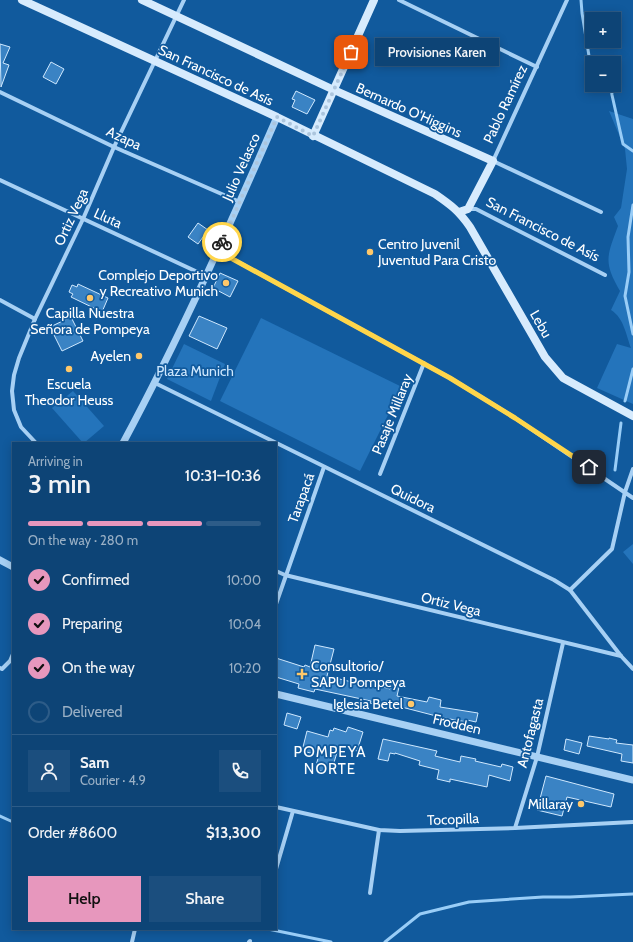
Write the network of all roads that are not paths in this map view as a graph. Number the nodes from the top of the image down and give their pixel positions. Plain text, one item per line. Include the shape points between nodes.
1 (22, 0) edge
2 (142, 0) edge
3 (184, 0) edge
4 (374, 0) edge
5 (399, 0) edge
6 (567, 0) edge
7 (176, 16) junction
8 (154, 61) junction
9 (537, 67) junction
10 (334, 90) junction
11 (0, 92) edge
12 (277, 117) junction
13 (313, 136) junction
14 (114, 146) junction
15 (493, 161) junction
16 (0, 180) edge
17 (240, 202) junction
18 (468, 209) junction
19 (459, 212) junction
20 (601, 212) dead end
21 (83, 219) junction
22 (218, 251) junction
23 (605, 275) dead end
24 (206, 276) junction
25 (0, 300) edge
26 (35, 319) junction
27 (424, 363) junction
28 (155, 383) junction
29 (633, 416) edge
30 (35, 442) edge
31 (124, 442) edge
32 (274, 442) edge
33 (277, 444) edge
34 (324, 467) junction
35 (633, 469) edge
36 (380, 474) dead end
37 (625, 492) junction
38 (633, 498) edge
39 (0, 560) edge
40 (12, 566) edge
41 (277, 571) edge
42 (285, 575) junction
43 (570, 590) junction
44 (277, 601) edge
45 (563, 642) junction
46 (12, 655) edge
47 (621, 656) junction
48 (1, 668) edge
49 (633, 669) edge
50 (277, 694) edge
51 (536, 757) junction
52 (633, 780) edge
53 (277, 807) edge
54 (293, 811) junction
55 (633, 822) edge
56 (515, 828) junction
57 (379, 830) junction
58 (277, 866) edge
59 (370, 893) dead end
60 (134, 930) edge
61 (132, 942) edge

1 - 8 main road, San Francisco de Asís
2 - 7 main road, Bernardo O'Higgins
3 - 7 street, Ortiz Vega
4 - 10 main road
5 - 9 street
6 - 9 street, Pablo Ramírez
7 - 8 street, Ortiz Vega
7 - 10 main road, Bernardo O'Higgins
8 - 12 main road, San Francisco de Asís
8 - 14 street, Ortiz Vega
9 - 15 street, Pablo Ramírez
10 - 13 main road
10 - 15 main road, Bernardo O'Higgins
11 - 14 street, Azapa
12 - 13 main road, San Francisco de Asís
12 - 17 street, Julio Velasco
13 - 19 main road, San Francisco de Asís via 435,194
14 - 17 street, Azapa
14 - 21 street, Ortiz Vega
15 - 18 main road, Pablo Ramírez
15 - 20 street, Bernardo O'Higgins
16 - 21 street, Lluta
17 - 22 street, Julio Velasco
18 - 19 main road
18 - 23 street, San Francisco de Asís via 476,209
19 - 29 main road, Lebu via 544,357 563,378
21 - 24 street, Lluta
21 - 26 street, Ortiz Vega
22 - 24 street, Julio Velasco
22 - 27 street
24 - 28 street, Julio Velasco
25 - 26 street
26 - 30 street, Ortiz Vega via 14,374 12,391 14,410 21,427
27 - 36 street, Pasaje Millaray
27 - 37 street via 515,418
28 - 31 street, Julio Velasco
28 - 32 street, Quidora
33 - 34 street, Quidora
34 - 42 street, Tarapacá
34 - 43 street, Quidora
35 - 37 street
37 - 38 street
37 - 43 street via 612,549
39 - 40 street
41 - 42 street, Ortiz Vega
42 - 44 street, Tarapacá
42 - 45 street, Ortiz Vega
43 - 47 street, Quidora
45 - 47 street, Ortiz Vega
45 - 51 street, Antofagasta
46 - 48 street
47 - 49 street, Quidora
50 - 51 street, Frodden
51 - 52 street, Frodden
51 - 56 street, Antofagasta
53 - 54 street, Tocopilla
54 - 57 street, Tocopilla
54 - 58 street
55 - 56 street, Tocopilla
56 - 57 street, Tocopilla via 400,832
57 - 59 street
60 - 61 street

